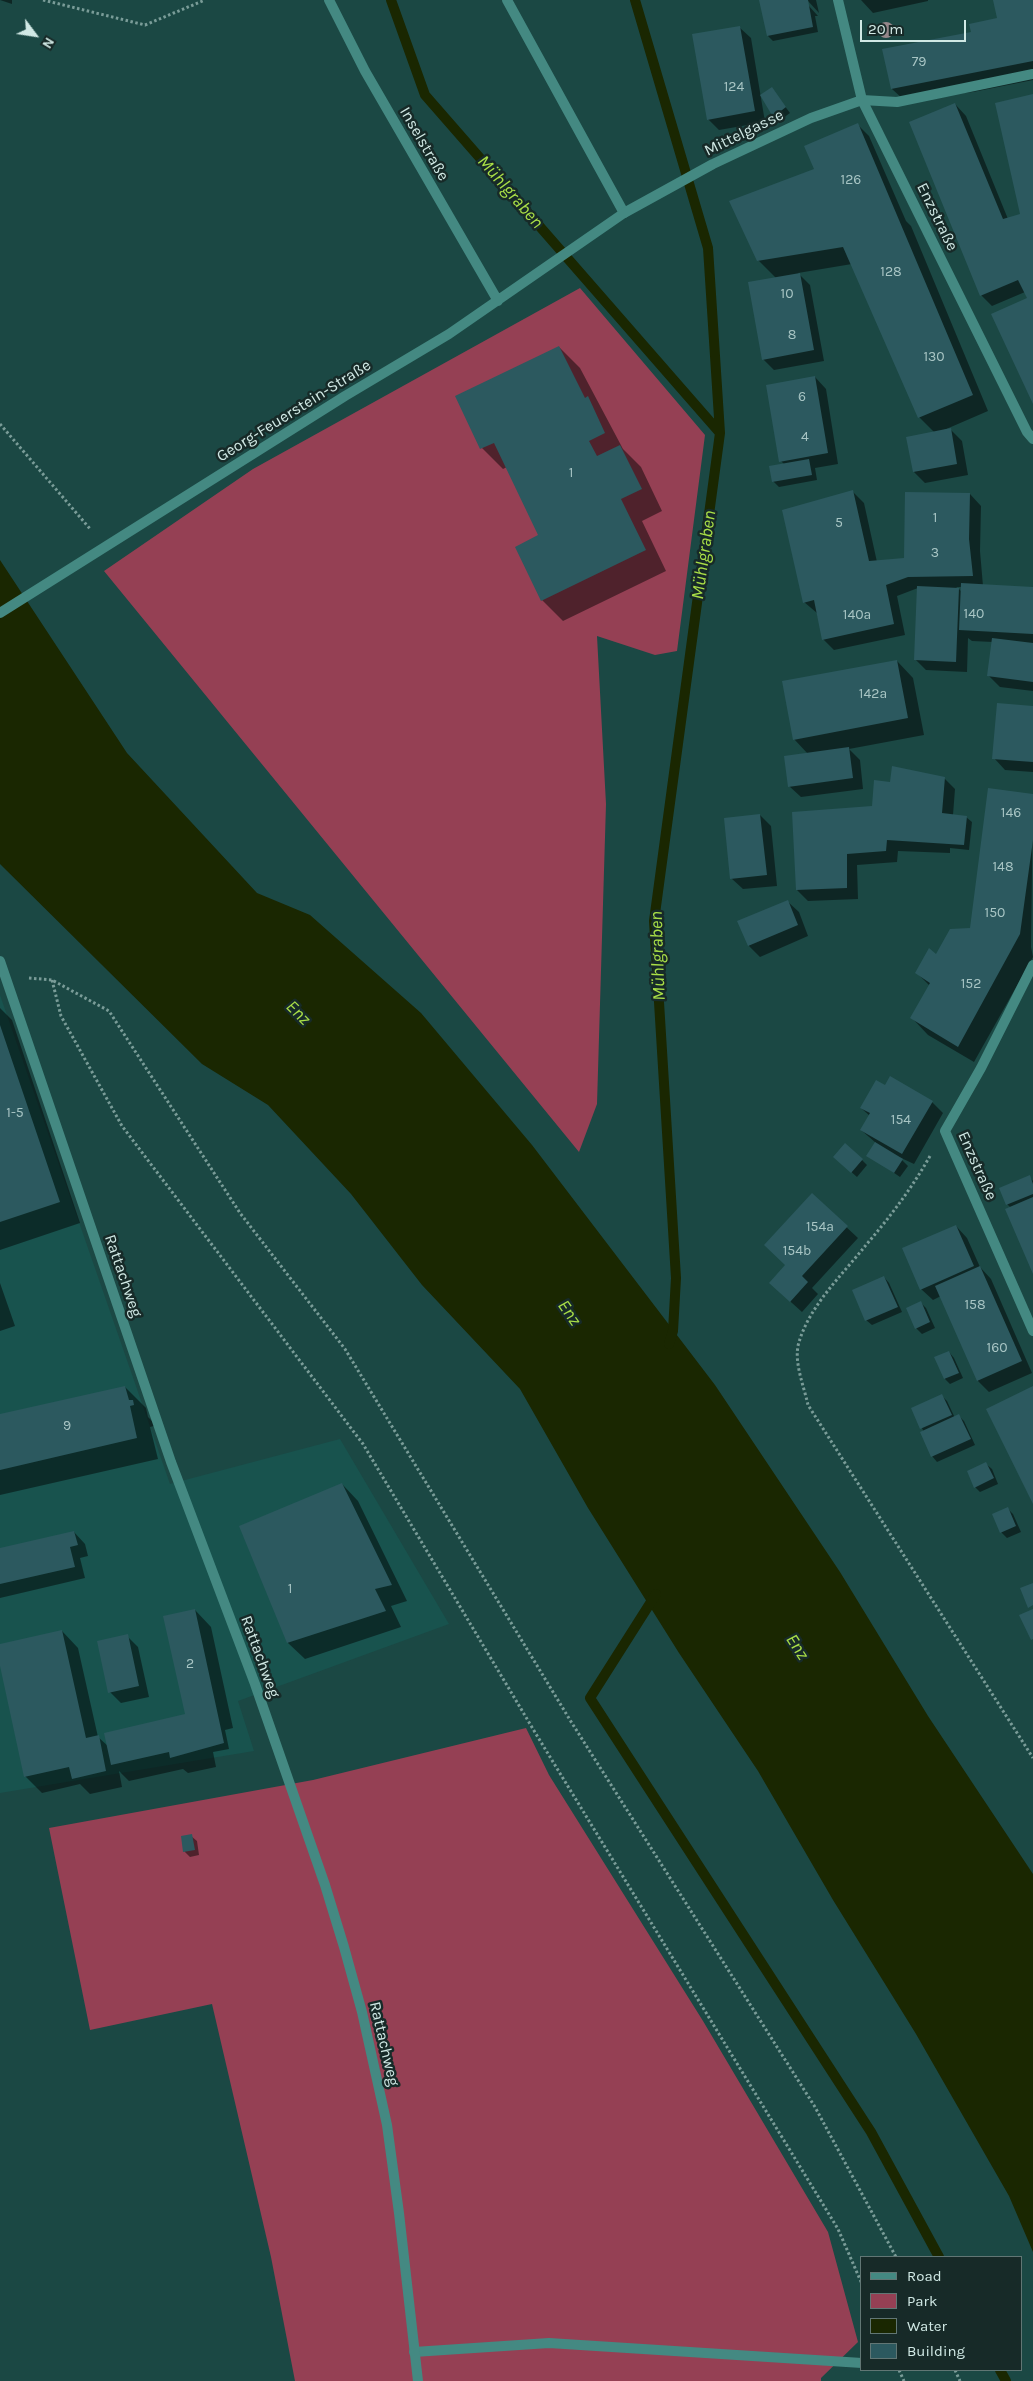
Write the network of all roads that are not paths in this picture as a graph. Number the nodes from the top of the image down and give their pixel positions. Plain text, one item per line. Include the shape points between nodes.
1 (329, 0) edge
2 (508, 0) edge
3 (838, 0) edge
4 (1033, 74) edge
5 (862, 100) junction
6 (624, 213) junction
7 (498, 301) junction
8 (1033, 439) edge
9 (0, 613) edge
10 (0, 961) edge
11 (1033, 965) edge
12 (1033, 1331) edge
13 (414, 2352) junction
14 (860, 2363) edge
15 (418, 2381) edge

1 - 7 street, Inselstraße via 365,71
2 - 6 street
3 - 5 street, Enzstraße
4 - 5 street, Mittelgasse via 897,102
5 - 6 street, Mittelgasse via 811,118 713,164
5 - 8 street, Enzstraße
6 - 7 street, Mittelgasse
7 - 9 street, Georg-Feuerstein-Straße
10 - 13 street, Rattachweg via 172,1462 254,1684 344,1947 387,2125
11 - 12 street, Enzstraße via 981,1068 945,1130
13 - 14 street via 549,2343
13 - 15 street, Rattachweg

